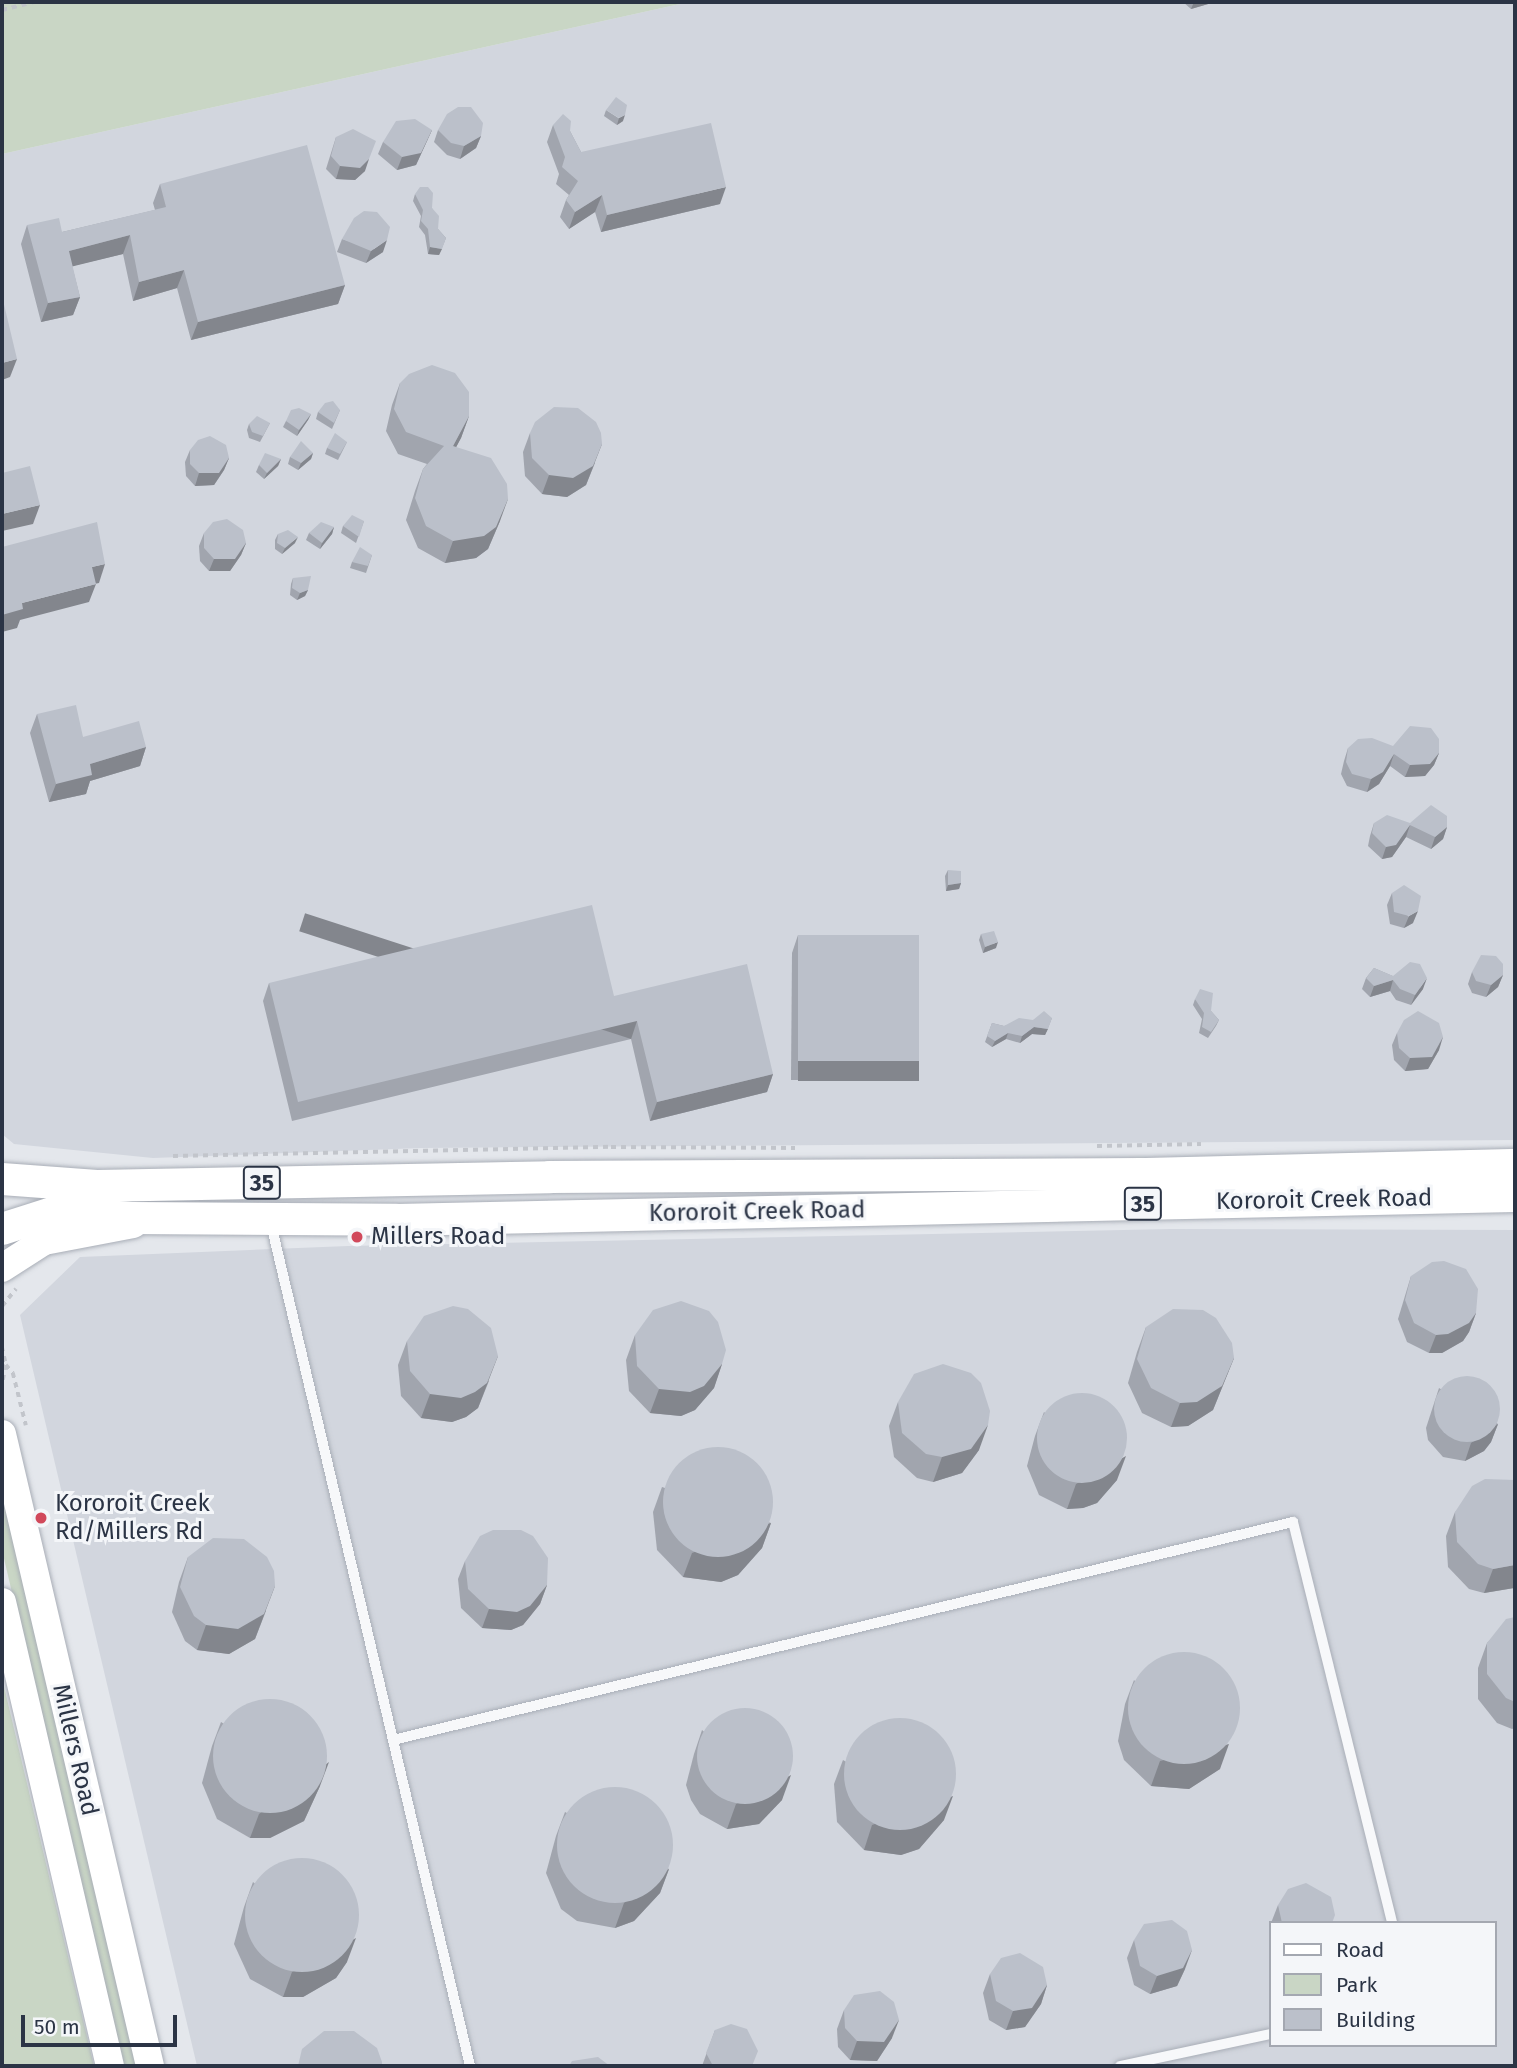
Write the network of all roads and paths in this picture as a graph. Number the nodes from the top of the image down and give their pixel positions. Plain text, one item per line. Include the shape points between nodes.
1 (34, 2) edge
2 (2, 10) edge
3 (1207, 1144) dead end
4 (1085, 1146) dead end
5 (808, 1148) dead end
6 (160, 1157) dead end
7 (1515, 1165) edge
8 (771, 1175) junction
9 (2, 1179) edge
10 (246, 1184) junction
11 (1515, 1196) edge
12 (771, 1212) junction
13 (170, 1218) junction
14 (271, 1220) junction
15 (2, 1229) edge
16 (2, 1268) edge
17 (2, 1347) edge
18 (2, 1386) edge
19 (2, 1434) edge
20 (2, 1602) edge
21 (393, 1740) junction
22 (1392, 1921) edge
23 (1268, 2034) edge
24 (110, 2066) edge
25 (150, 2066) edge
26 (470, 2066) edge
27 (1120, 2066) edge

1 - 2 path
3 - 4 path
5 - 6 path via 584,1147
7 - 8 main road, Kororoit Creek Road / 35 via 1142,1174
8 - 10 main road, Kororoit Creek Road / 35
8 - 12 main road
9 - 10 main road, Kororoit Creek Road / 35 via 47,1186
10 - 14 main road
11 - 12 main road, Kororoit Creek Road / 35
12 - 14 main road, Kororoit Creek Road / 35
13 - 14 main road, Kororoit Creek Road / 35
13 - 15 main road, Kororoit Creek Road / 35 via 55,1212
13 - 16 main road via 44,1241
14 - 21 lane
17 - 18 path via 6,1365
19 - 25 main road, Millers Road
20 - 24 main road, Millers Road
21 - 22 lane via 1293,1522
21 - 26 lane
23 - 27 lane

